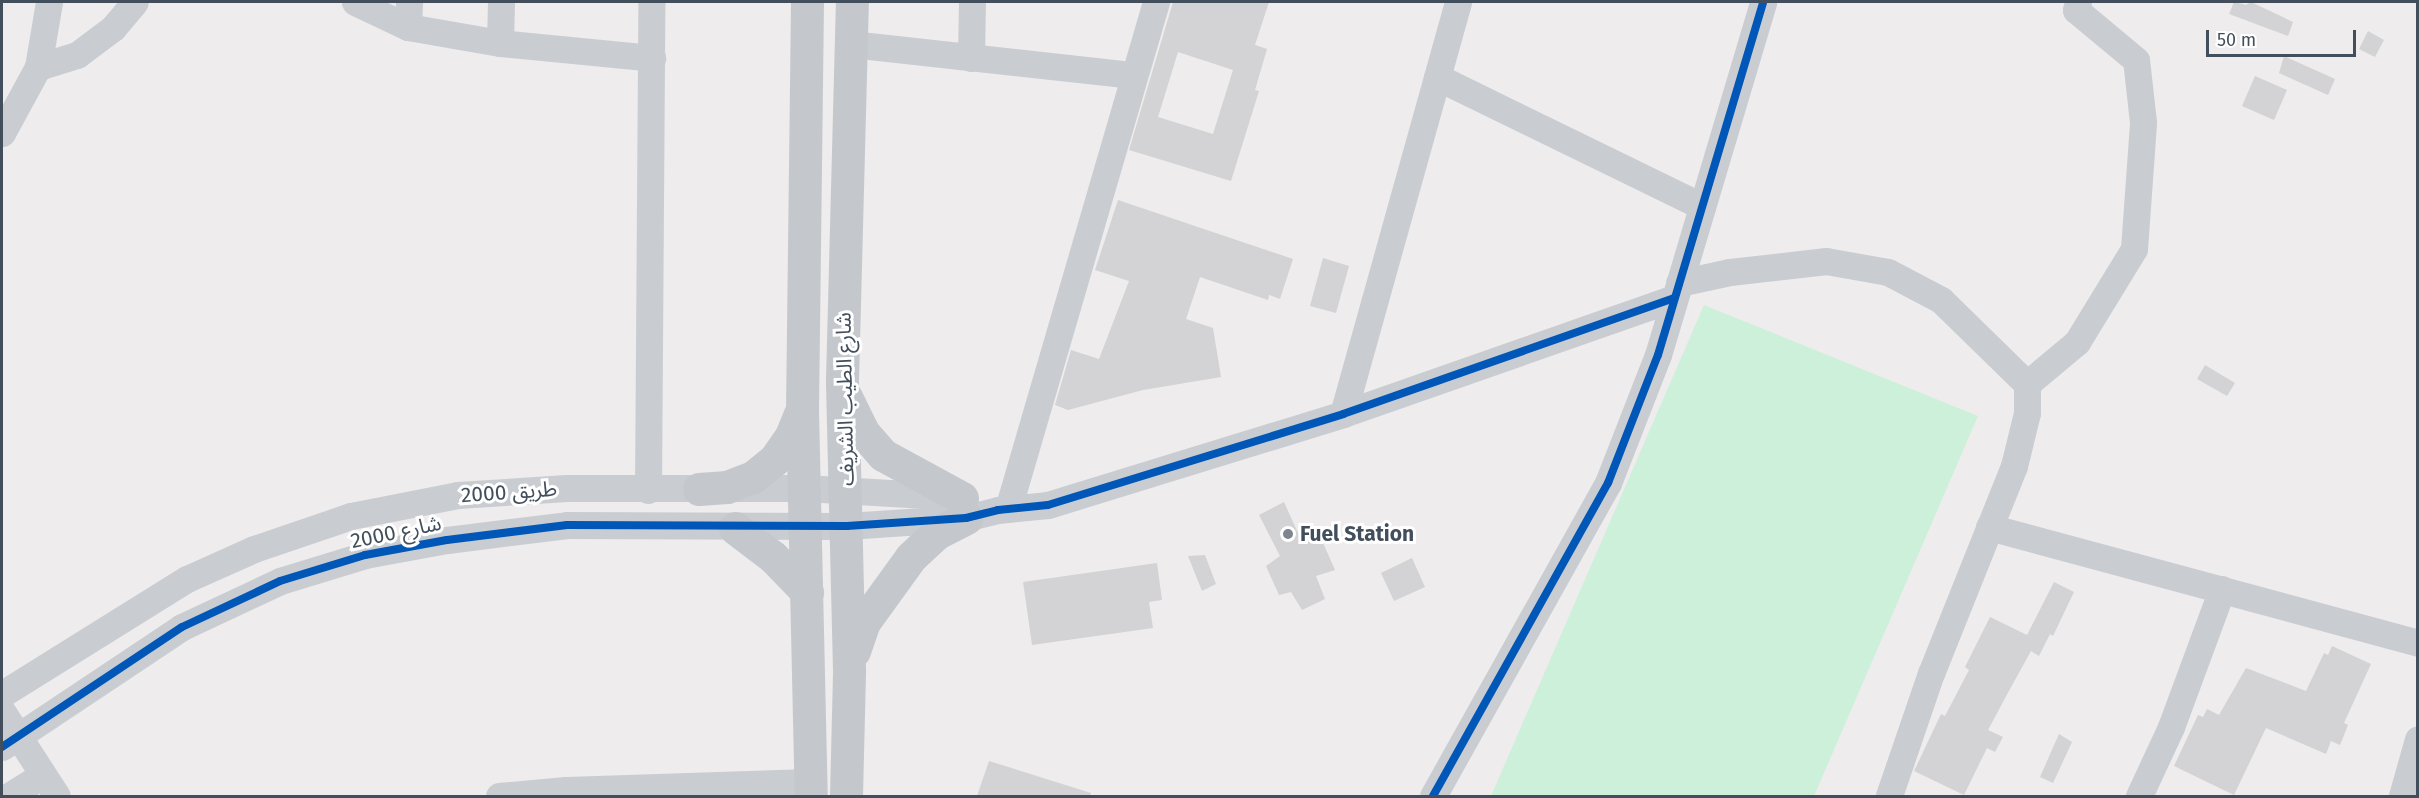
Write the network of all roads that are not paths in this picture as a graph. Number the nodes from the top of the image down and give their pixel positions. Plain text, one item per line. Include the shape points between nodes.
1 (49, 2) edge
2 (135, 2) edge
3 (355, 2) edge
4 (501, 2) edge
5 (651, 2) edge
6 (807, 2) edge
7 (852, 2) edge
8 (972, 2) edge
9 (1155, 2) edge
10 (1458, 2) edge
11 (1763, 2) edge
12 (2078, 2) edge
13 (408, 14) edge
14 (500, 43) junction
15 (851, 44) junction
16 (652, 58) junction
17 (970, 58) junction
18 (38, 68) junction
19 (1133, 75) junction
20 (1437, 78) junction
21 (2, 134) edge
22 (1702, 206) junction
23 (1677, 290) junction
24 (842, 380) junction
25 (2026, 384) junction
26 (802, 410) junction
27 (1343, 414) junction
28 (804, 488) junction
29 (699, 489) junction
30 (846, 489) junction
31 (648, 490) junction
32 (964, 508) junction
33 (1003, 509) junction
34 (805, 526) junction
35 (847, 526) junction
36 (1989, 527) junction
37 (735, 528) junction
38 (2222, 589) junction
39 (807, 592) junction
40 (2418, 643) edge
41 (849, 670) junction
42 (2, 694) edge
43 (2, 711) edge
44 (2418, 739) edge
45 (10, 742) edge
46 (50, 786) edge
47 (811, 789) edge
48 (566, 793) edge
49 (9, 796) edge
50 (499, 796) edge
51 (847, 796) edge
52 (1433, 796) edge
53 (1889, 796) edge
54 (2139, 796) edge
55 (2402, 796) edge

1 - 18 street
2 - 18 street via 113,28 77,55
3 - 13 street
4 - 14 street
5 - 16 street
6 - 26 main road, شارع الطيب الشريف
7 - 15 main road, شارع الطيب الشريف
8 - 17 street
9 - 19 street
10 - 20 street
11 - 22 street
12 - 25 street via 2076,10 2136,60 2143,122 2134,249 2077,342
13 - 14 street
14 - 16 street
15 - 17 street
15 - 24 main road, شارع الطيب الشريف
16 - 31 street
17 - 19 street
18 - 21 street
19 - 33 street
20 - 22 street
20 - 27 street
22 - 23 street
23 - 25 street via 1730,272 1826,261 1888,272 1941,300
23 - 27 street
23 - 52 street via 1658,355 1608,483
24 - 30 main road, شارع الطيب الشريف
24 - 32 main road via 854,417 883,455
25 - 36 street via 2027,413 2014,465
26 - 28 main road, شارع الطيب الشريف
26 - 29 main road via 775,459 753,477 727,487
27 - 33 street via 1082,497
28 - 29 street, طريق 2000
28 - 30 street, طريق 2000
28 - 34 main road, شارع الطيب الشريف
29 - 31 street, طريق 2000
30 - 32 street, طريق 2000
30 - 35 main road, شارع الطيب الشريف
31 - 42 street, طريق 2000 via 567,488 458,495 351,516 254,549 187,579
32 - 33 street
32 - 35 street, شارع 2000
32 - 41 main road via 888,586 864,622
34 - 35 street, شارع 2000
34 - 37 street, شارع 2000
34 - 39 main road, شارع الطيب الشريف
35 - 41 main road, شارع الطيب الشريف
36 - 38 street
36 - 53 street via 1931,673
37 - 39 main road via 773,557
37 - 45 street, شارع 2000 via 567,525 365,555 280,581 182,627
38 - 40 street
38 - 54 street via 2171,727
39 - 47 main road, شارع الطيب الشريف
41 - 51 main road, شارع الطيب الشريف
43 - 45 street
44 - 55 street
45 - 46 street
46 - 49 street
47 - 48 street
48 - 50 street

